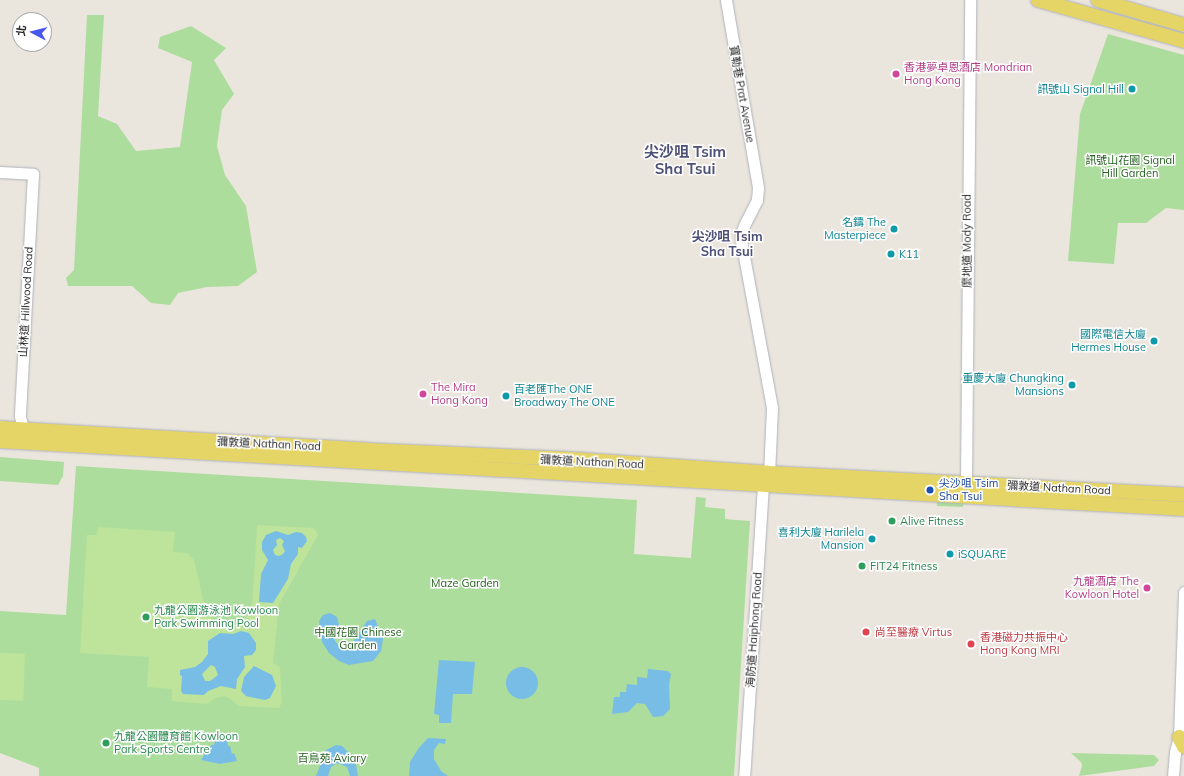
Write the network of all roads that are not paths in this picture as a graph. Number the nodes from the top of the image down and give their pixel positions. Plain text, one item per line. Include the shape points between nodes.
1 (726, 0) edge
2 (970, 0) edge
3 (1038, 0) edge
4 (1098, 0) edge
5 (1184, 25) edge
6 (1184, 41) edge
7 (0, 172) edge
8 (744, 226) joint
9 (0, 428) edge
10 (23, 430) junction
11 (0, 441) edge
12 (766, 479) junction
13 (966, 483) junction
14 (1184, 495) edge
15 (1184, 509) edge
16 (1184, 592) edge
17 (1181, 742) edge
18 (744, 776) edge
19 (1173, 776) edge

1 - 8 street, 寶勒巷 Prat Avenue via 758,188 755,207
2 - 13 street, 麼地道 Mody Road
3 - 6 main road
4 - 5 main road
7 - 10 street, 山林道 Hillwood Road via 33,174 20,416
8 - 12 street, 海防道 Haiphong Road via 741,240 772,408
9 - 10 main road, 彌敦道 Nathan Road
10 - 12 main road, 彌敦道 Nathan Road via 571,459
11 - 12 main road, 彌敦道 Nathan Road
12 - 13 main road, 彌敦道 Nathan Road
12 - 15 main road, 彌敦道 Nathan Road
12 - 18 street, 海防道 Haiphong Road
13 - 14 main road, 彌敦道 Nathan Road
16 - 17 street
17 - 19 street via 1175,752

